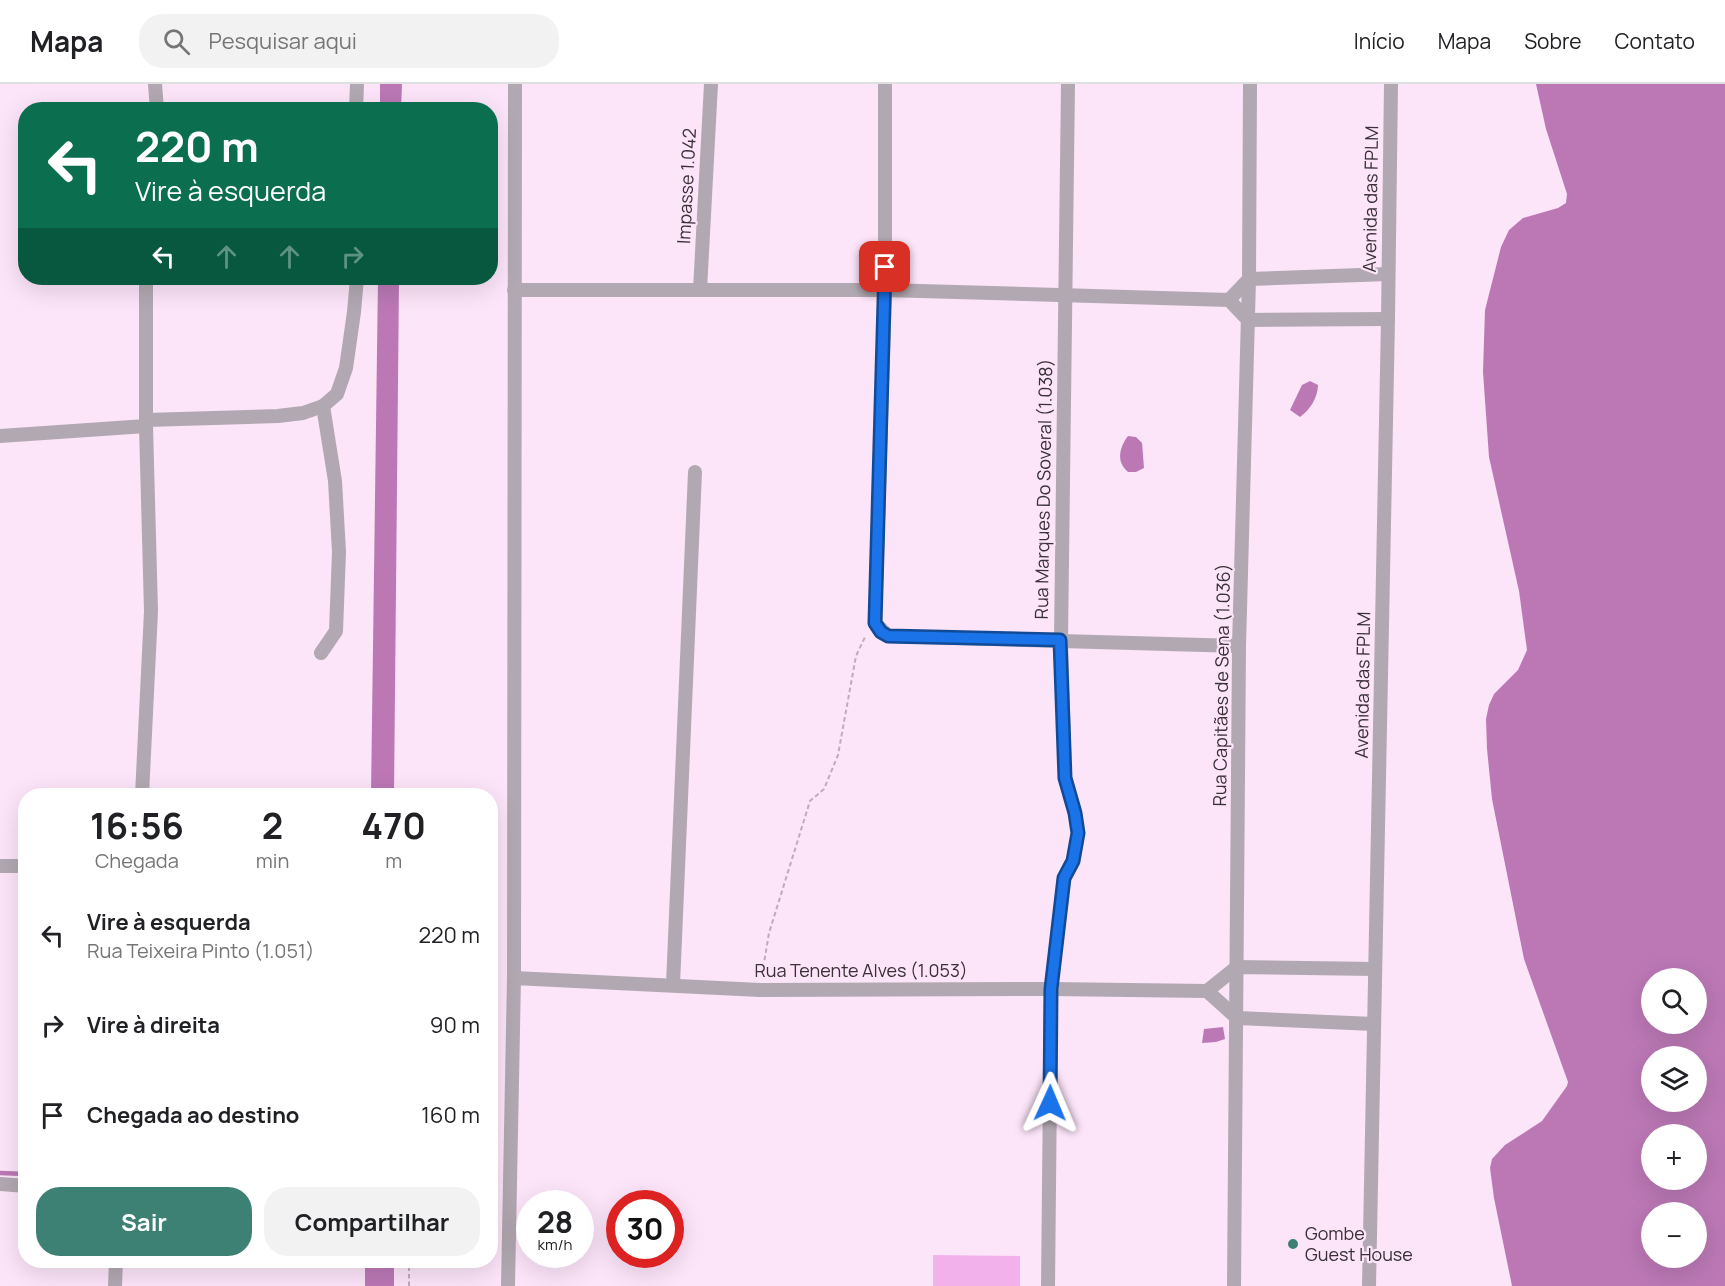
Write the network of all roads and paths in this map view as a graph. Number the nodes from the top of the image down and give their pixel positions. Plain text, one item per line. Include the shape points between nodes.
1 (155, 84) edge
2 (357, 84) edge
3 (515, 84) edge
4 (711, 84) edge
5 (885, 84) edge
6 (1068, 84) edge
7 (1250, 84) edge
8 (1391, 84) edge
9 (156, 102) edge
10 (356, 102) edge
11 (1388, 274) junction
12 (1249, 279) junction
13 (146, 285) edge
14 (356, 285) edge
15 (514, 290) junction
16 (700, 290) junction
17 (885, 290) junction
18 (1065, 294) junction
19 (1229, 300) junction
20 (1389, 319) junction
21 (1248, 320) junction
22 (323, 406) junction
23 (146, 423) junction
24 (0, 436) edge
25 (695, 472) dead end
26 (875, 623) junction
27 (1060, 640) junction
28 (1239, 646) junction
29 (321, 653) dead end
30 (142, 788) edge
31 (0, 866) edge
32 (18, 866) edge
33 (1237, 967) junction
34 (1375, 969) junction
35 (514, 978) junction
36 (673, 985) junction
37 (1051, 989) junction
38 (760, 990) junction
39 (1207, 991) junction
40 (1237, 1018) junction
41 (1374, 1024) junction
42 (0, 1184) edge
43 (18, 1185) edge
44 (116, 1268) edge
45 (410, 1268) edge
46 (115, 1286) edge
47 (409, 1286) edge
48 (508, 1286) edge
49 (1048, 1286) edge
50 (1234, 1286) edge
51 (1369, 1286) edge

1 - 9 street
2 - 10 street
3 - 15 street
4 - 16 street, Impasse 1.042
5 - 17 street
6 - 18 street, Rua Marques Do Soveral (1.038)
7 - 12 street, Rua Capitães de Sena (1.036)
8 - 11 street, Avenida das FPLM
11 - 12 street
11 - 20 street, Avenida das FPLM
12 - 19 street
12 - 21 street, Rua Capitães de Sena (1.036)
13 - 23 street
14 - 22 street via 346,368 337,393
15 - 16 street
15 - 35 street
16 - 17 street
17 - 18 street
17 - 26 street
18 - 19 street
18 - 27 street, Rua Marques Do Soveral (1.038)
19 - 21 street
20 - 21 street
20 - 34 street, Avenida das FPLM
21 - 28 street, Rua Capitães de Sena (1.036)
22 - 23 street via 278,416
22 - 29 street via 335,482 339,552 336,631
23 - 24 street
23 - 30 street via 151,611
25 - 36 street
26 - 27 street via 888,636
26 - 38 path via 856,656 838,755 824,789 810,801 792,855 770,933
27 - 28 street
27 - 37 street, Rua Marques Do Soveral (1.038) via 1065,778 1078,833 1073,861 1064,878
28 - 33 street, Rua Capitães de Sena (1.036)
31 - 32 street
33 - 34 street
33 - 39 street
33 - 40 street, Rua Capitães de Sena (1.036)
34 - 41 street, Avenida das FPLM
35 - 36 street, Rua Tenente Alves (1.053)
35 - 48 street
36 - 38 street, Rua Tenente Alves (1.053)
37 - 38 street, Rua Tenente Alves (1.053)
37 - 39 street, Rua Tenente Alves (1.053)
37 - 49 street, Rua Marques Do Soveral (1.038)
39 - 40 street
40 - 41 street
40 - 50 street, Rua Capitães de Sena (1.036)
41 - 51 street, Avenida das FPLM
42 - 43 street
44 - 46 street
45 - 47 path

